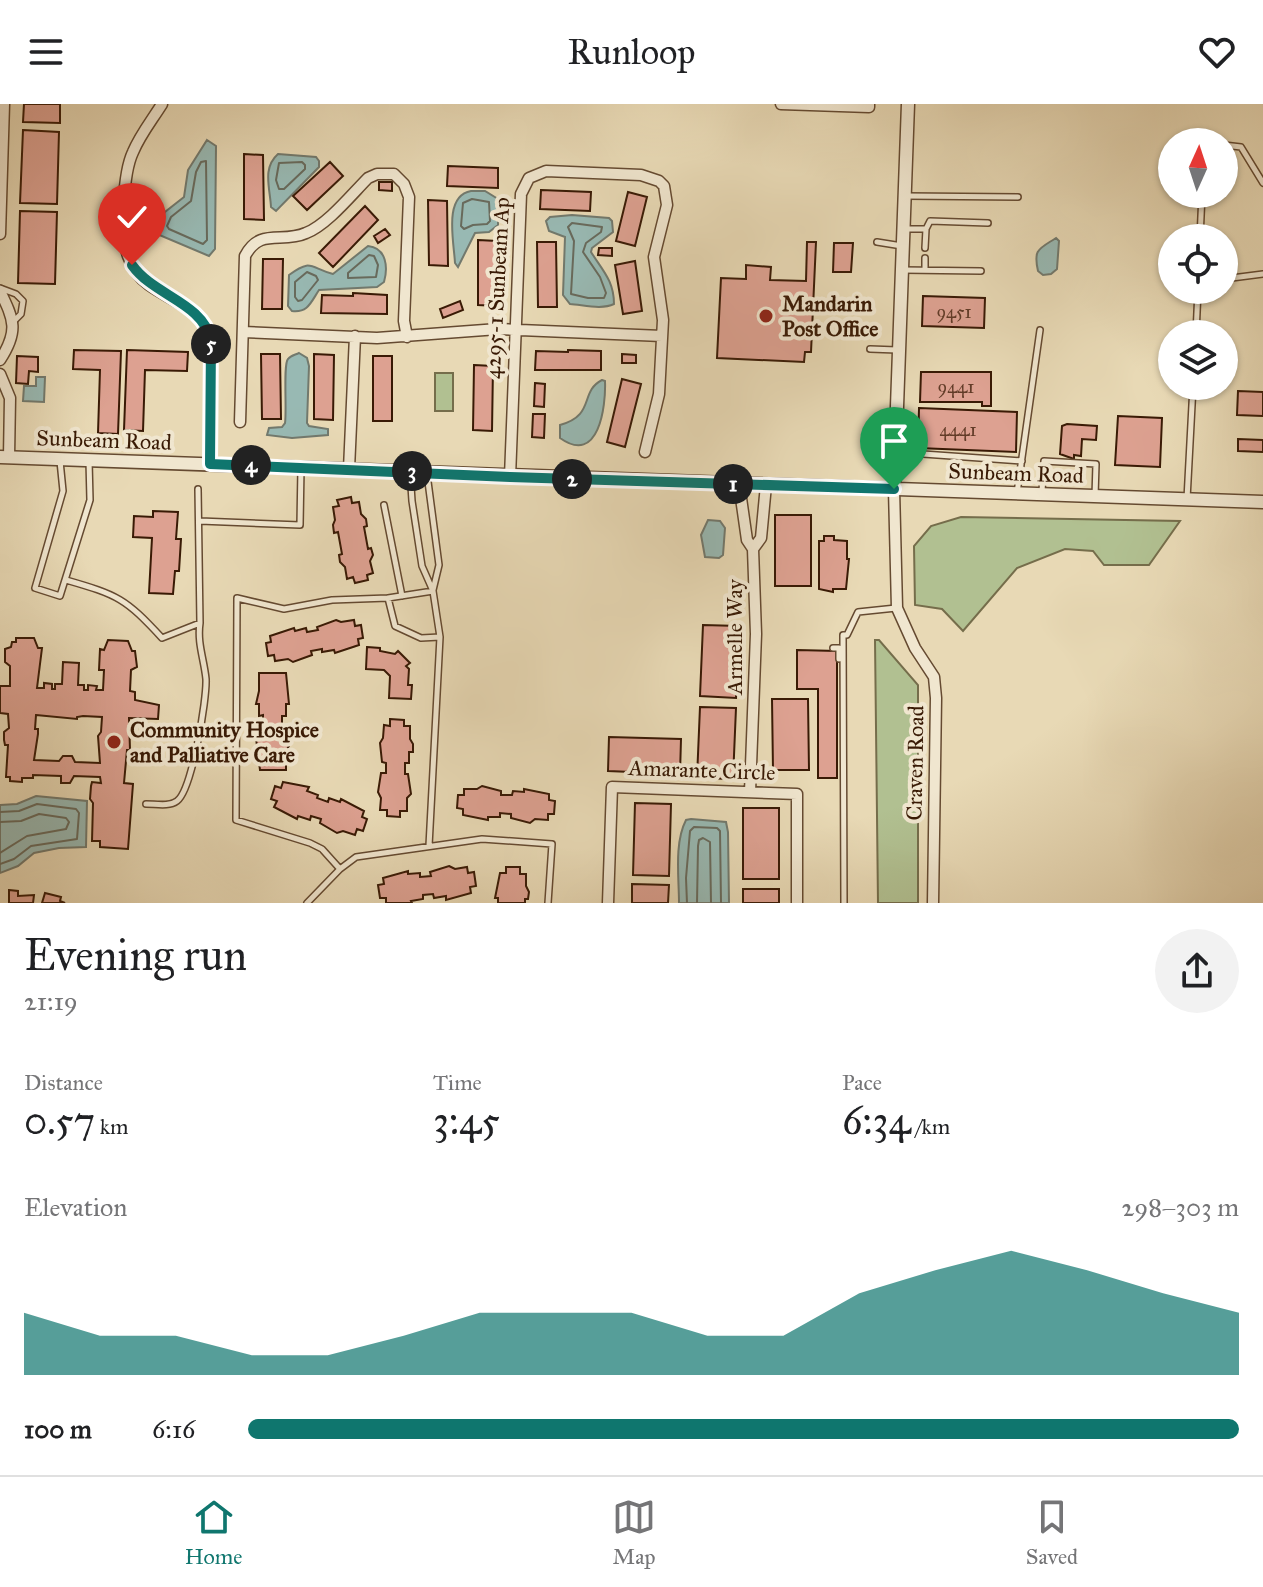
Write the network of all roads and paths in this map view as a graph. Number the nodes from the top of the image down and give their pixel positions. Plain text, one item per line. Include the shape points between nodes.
1 (4, 104) edge
2 (162, 104) edge
3 (781, 104) edge
4 (869, 104) edge
5 (908, 104) edge
6 (1238, 147) edge
7 (1263, 183) edge
8 (905, 196) junction
9 (1018, 197) dead end
10 (988, 223) dead end
11 (904, 229) junction
12 (926, 229) junction
13 (0, 234) edge
14 (877, 242) dead end
15 (903, 246) junction
16 (925, 248) dead end
17 (925, 258) dead end
18 (902, 270) junction
19 (925, 270) junction
20 (981, 271) dead end
21 (1263, 274) edge
22 (1238, 277) edge
23 (0, 289) edge
24 (14, 321) junction
25 (515, 329) junction
26 (1040, 330) dead end
27 (243, 332) junction
28 (355, 336) junction
29 (662, 336) junction
30 (407, 337) junction
31 (870, 349) dead end
32 (899, 350) junction
33 (0, 360) edge
34 (0, 374) edge
35 (1192, 400) edge
36 (240, 422) dead end
37 (645, 452) dead end
38 (895, 452) junction
39 (4, 457) edge
40 (60, 459) junction
41 (89, 460) junction
42 (1022, 461) junction
43 (210, 464) junction
44 (301, 467) junction
45 (349, 469) junction
46 (410, 471) junction
47 (426, 472) junction
48 (510, 477) junction
49 (739, 484) junction
50 (766, 485) junction
51 (198, 489) dead end
52 (894, 489) junction
53 (1017, 494) junction
54 (1042, 494) junction
55 (1095, 497) junction
56 (1187, 500) junction
57 (1263, 502) edge
58 (384, 505) dead end
59 (200, 521) junction
60 (753, 549) junction
61 (66, 580) junction
62 (433, 591) junction
63 (402, 596) junction
64 (388, 598) junction
65 (897, 608) junction
66 (200, 623) junction
67 (440, 637) junction
68 (833, 648) dead end
69 (840, 659) junction
70 (750, 792) junction
71 (146, 804) dead end
72 (429, 846) junction
73 (340, 869) junction
74 (307, 903) edge
75 (548, 903) edge
76 (608, 903) edge
77 (797, 903) edge
78 (844, 903) edge
79 (933, 903) edge

1 - 13 street
2 - 43 street via 128,164 124,241 141,278 196,313 209,329
3 - 4 street
5 - 8 street, Craven Road
6 - 7 lane
8 - 9 lane
8 - 11 street, Craven Road
10 - 12 lane via 930,221
11 - 12 lane
11 - 15 street, Craven Road
12 - 16 lane
14 - 15 lane
15 - 18 street, Craven Road
17 - 19 lane
18 - 19 lane
18 - 32 street, Craven Road
19 - 20 lane
21 - 22 lane
23 - 24 street
23 - 24 lane via 23,301
24 - 33 street via 10,345
25 - 29 street
25 - 29 street, 4295-1 Sunbeam Ap via 521,194 529,178 546,171 641,175 659,181 667,194 654,257
25 - 30 street
25 - 48 street, 4295-1 Sunbeam Ap
26 - 42 lane
27 - 28 street
27 - 30 street via 245,256 250,247 265,238 312,231 368,178 394,174 409,197
27 - 36 street
28 - 30 street
28 - 45 street
29 - 37 street, 4295-1 Sunbeam Ap via 659,394
31 - 32 lane
32 - 38 street, Craven Road
34 - 39 street via 10,398
35 - 56 lane
38 - 42 lane
38 - 52 street, Craven Road
39 - 40 street, Sunbeam Road
40 - 41 street, Sunbeam Road
40 - 61 lane via 63,491 35,588 60,596
41 - 43 street, Sunbeam Road
41 - 61 lane via 90,500
42 - 53 lane
43 - 44 street, Sunbeam Road
44 - 45 street, Sunbeam Road
44 - 59 lane via 300,525
45 - 46 street, Sunbeam Road
46 - 47 street, Sunbeam Road
46 - 62 lane via 422,566
47 - 48 street, Sunbeam Road
47 - 62 lane via 439,565
48 - 49 street, Sunbeam Road
49 - 50 street, Sunbeam Road
49 - 60 street, Armelle Way
50 - 52 street, Sunbeam Road
50 - 60 street via 761,538
51 - 59 lane
52 - 53 street, Sunbeam Road
52 - 65 street, Craven Road
53 - 54 street, Sunbeam Road
54 - 55 street, Sunbeam Road
54 - 55 lane via 1044,461 1096,464
55 - 56 street, Sunbeam Road
56 - 57 street, Sunbeam Road
58 - 63 lane
59 - 66 lane
60 - 70 street, Armelle Way via 756,634
61 - 66 lane via 123,599 162,638
62 - 63 lane
62 - 67 lane
63 - 64 lane
64 - 67 lane via 395,626 421,638
64 - 73 lane via 284,609 237,598 236,820 310,843
65 - 69 lane via 858,612 843,635
65 - 79 street, Craven Road via 934,677
66 - 71 lane via 206,680 201,728 183,793 176,802
67 - 72 lane
68 - 69 lane via 839,648
69 - 78 lane
70 - 76 street, Amarante Circle via 612,787
70 - 77 street, Amarante Circle via 797,794
72 - 73 lane via 356,857
72 - 75 lane via 482,839 552,844
73 - 74 lane

